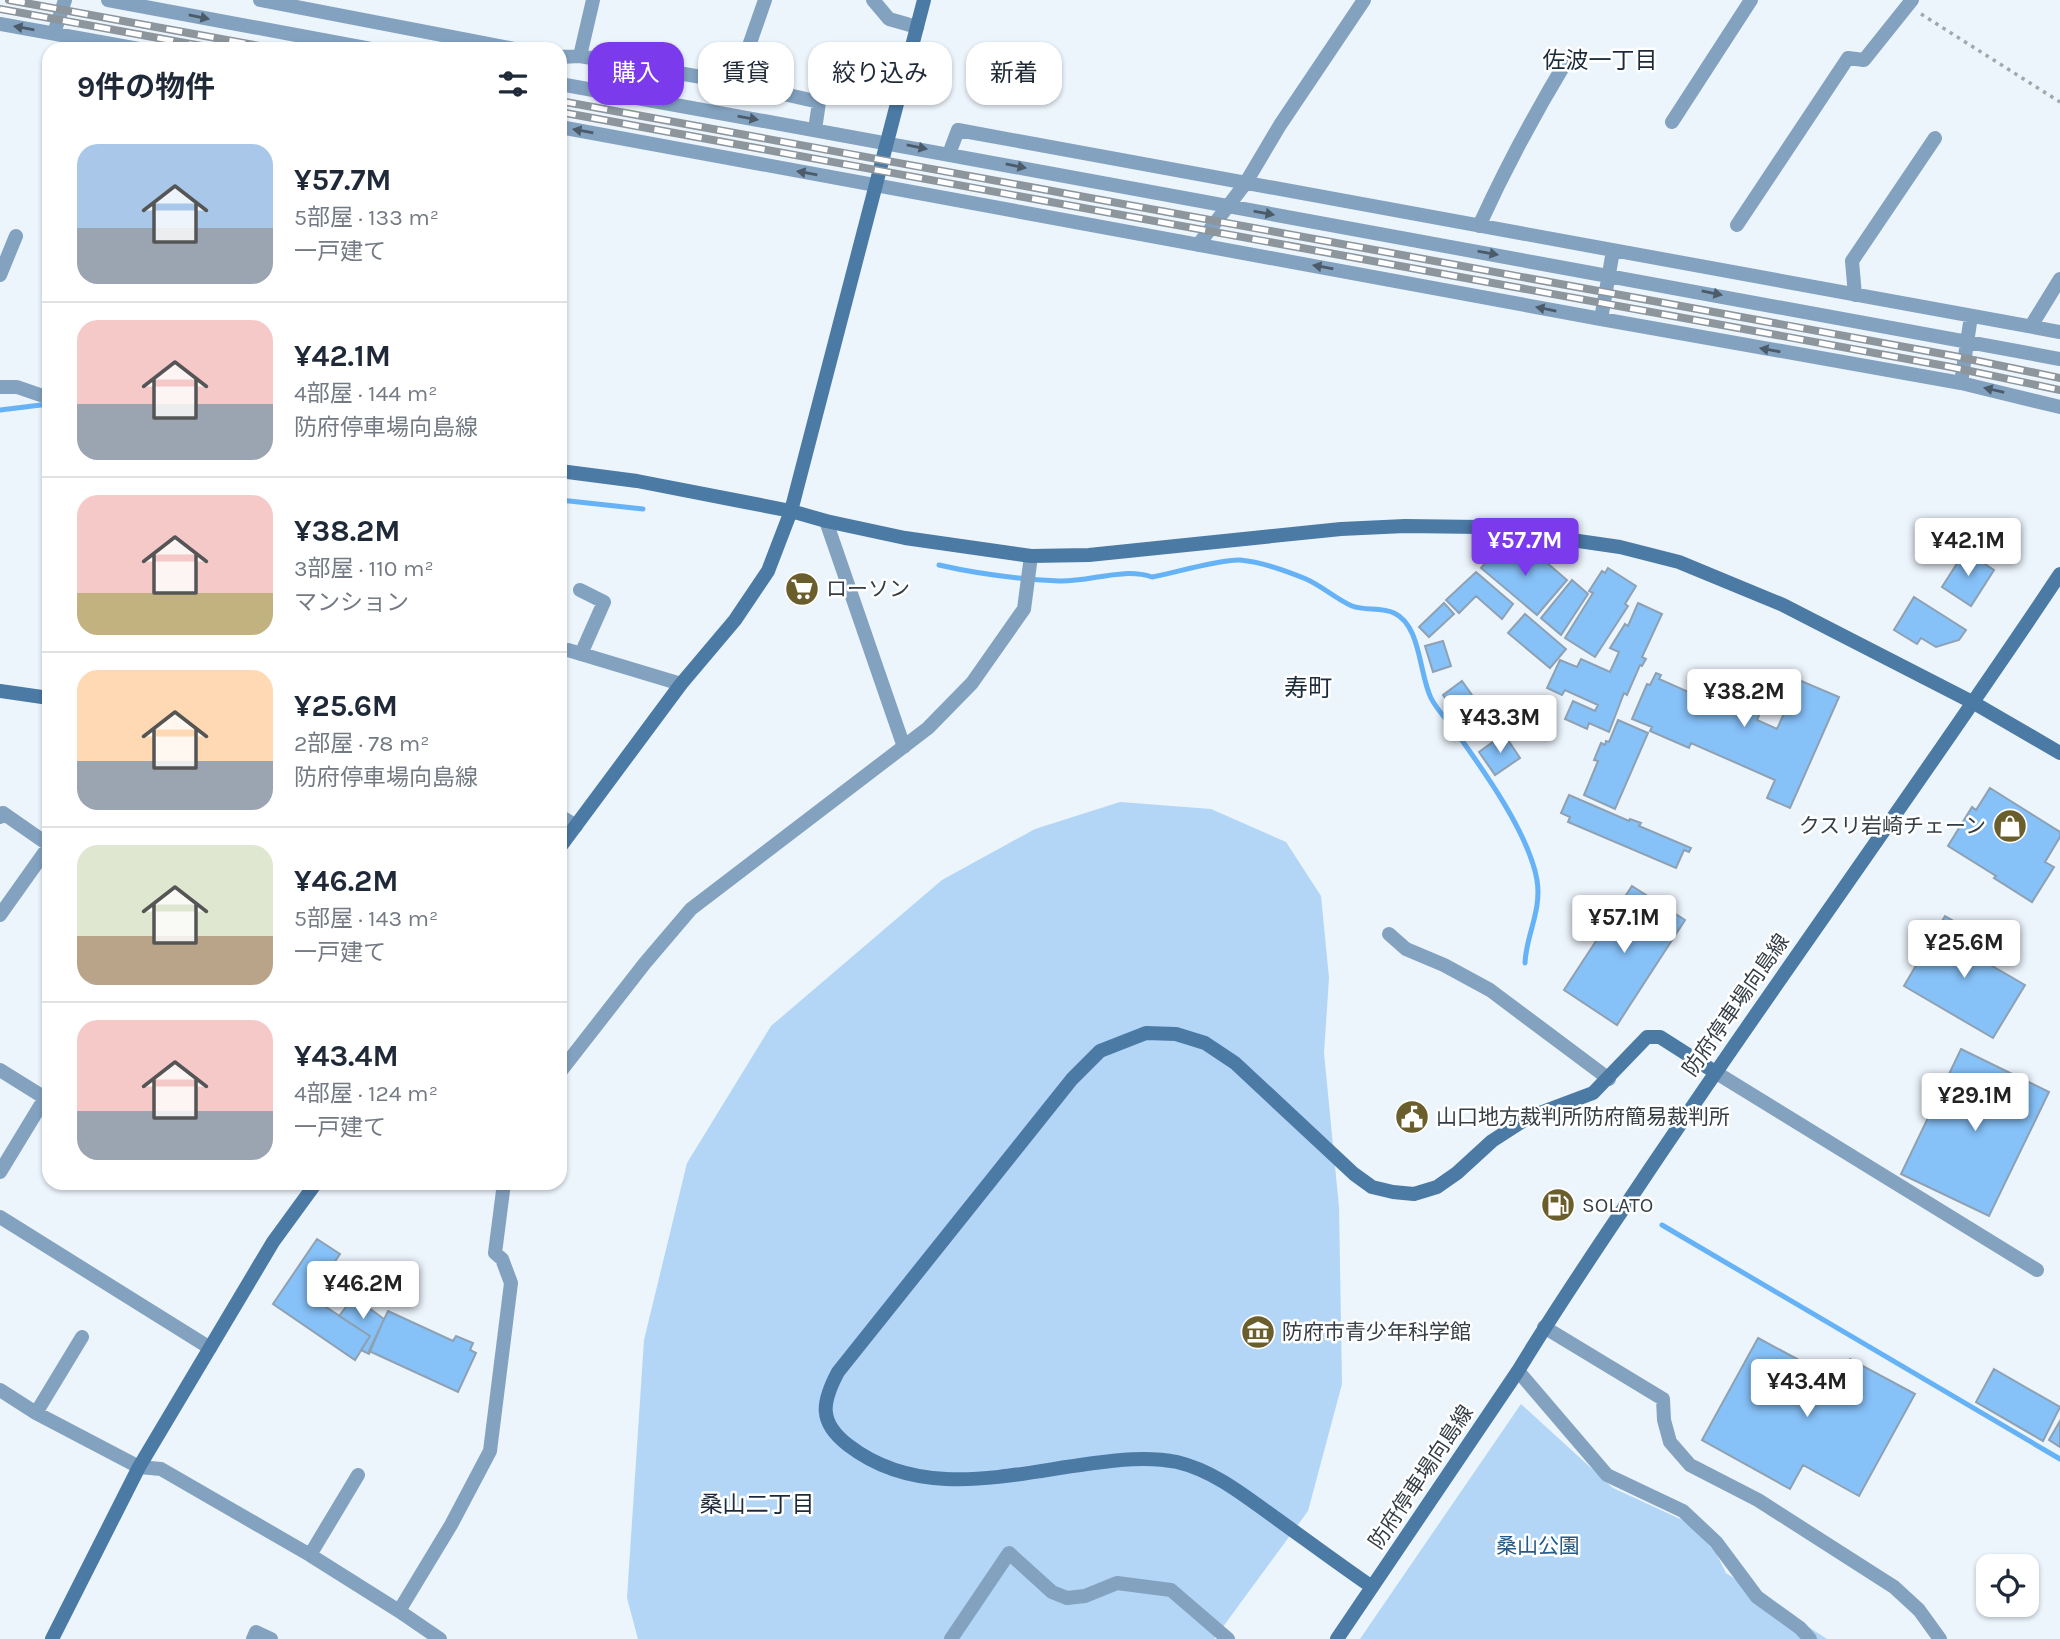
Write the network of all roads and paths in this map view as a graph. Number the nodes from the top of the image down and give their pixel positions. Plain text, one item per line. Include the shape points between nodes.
1 (65, 0) edge
2 (108, 0) edge
3 (260, 0) edge
4 (593, 0) edge
5 (765, 0) edge
6 (873, 0) edge
7 (924, 0) edge
8 (1364, 0) edge
9 (1751, 0) edge
10 (1910, 1) edge
11 (0, 24) edge
12 (917, 27) junction
13 (54, 33) junction
14 (102, 42) edge
15 (333, 42) edge
16 (479, 42) edge
17 (750, 42) edge
18 (1570, 55) dead end
19 (580, 56) junction
20 (567, 57) edge
21 (698, 76) edge
22 (567, 84) edge
23 (794, 96) edge
24 (2060, 102) edge
25 (1672, 122) dead end
26 (567, 128) edge
27 (815, 130) junction
28 (1935, 138) dead end
29 (886, 141) junction
30 (949, 154) junction
31 (1245, 184) junction
32 (874, 185) junction
33 (1227, 207) junction
34 (1737, 225) dead end
35 (1479, 226) junction
36 (16, 236) dead end
37 (1198, 245) junction
38 (1613, 251) junction
39 (1609, 274) junction
40 (0, 275) edge
41 (2060, 279) edge
42 (1855, 295) junction
43 (1971, 316) junction
44 (1601, 319) junction
45 (2031, 326) junction
46 (2060, 332) edge
47 (1967, 342) junction
48 (2060, 359) edge
49 (1961, 383) junction
50 (0, 387) edge
51 (42, 395) edge
52 (2060, 407) edge
53 (567, 472) edge
54 (791, 511) junction
55 (826, 521) junction
56 (1031, 556) junction
57 (2060, 574) edge
58 (580, 590) dead end
59 (681, 684) junction
60 (0, 691) edge
61 (42, 697) edge
62 (1974, 703) junction
63 (904, 747) junction
64 (2060, 754) edge
65 (0, 817) edge
66 (567, 820) edge
67 (576, 826) junction
68 (567, 838) edge
69 (42, 840) edge
70 (42, 855) edge
71 (0, 915) edge
72 (1389, 934) dead end
73 (567, 1063) edge
74 (0, 1070) edge
75 (1715, 1072) junction
76 (1609, 1079) junction
77 (42, 1092) edge
78 (42, 1103) edge
79 (0, 1172) edge
80 (311, 1190) edge
81 (503, 1190) edge
82 (0, 1217) edge
83 (2037, 1270) dead end
84 (1544, 1327) junction
85 (82, 1338) dead end
86 (210, 1348) junction
87 (1518, 1371) junction
88 (0, 1390) edge
89 (36, 1413) junction
90 (139, 1467) junction
91 (358, 1475) dead end
92 (310, 1555) junction
93 (1372, 1587) junction
94 (399, 1611) junction
95 (51, 1639) edge
96 (253, 1639) edge
97 (271, 1639) edge
98 (440, 1639) edge
99 (951, 1639) edge
100 (1228, 1639) edge
101 (1337, 1639) edge
102 (1810, 1639) edge
103 (1940, 1639) edge

1 - 13 street
2 -> 15 street
3 - 16 street
4 - 19 street
5 - 17 street
6 - 12 street via 889,19
7 - 12 street
8 - 31 street
9 - 25 street
10 - 24 path via 1920,13
10 - 34 street via 1864,60 1848,58
13 -> 11 street
12 - 29 street
13 - 14 street
18 - 35 street
19 - 20 street
19 - 21 street
22 -> 27 street
23 - 27 street via 819,102
32 -> 26 street
27 - 29 street
28 - 42 street via 1852,261
29 -> 30 street
29 - 32 street
30 - 31 street via 958,130
30 -> 33 street
31 - 33 street
31 - 35 street
32 - 37 street
32 - 54 street
33 - 37 street
33 -> 39 street
35 - 38 street
36 - 40 street
44 -> 37 street
38 - 39 street
38 - 42 street
39 - 44 street
39 -> 47 street
41 - 45 street
42 - 43 street
43 - 45 street
43 - 47 street
49 -> 44 street
45 - 46 street
47 - 48 street
47 - 49 street
52 -> 49 street
50 - 51 street
53 - 54 street
54 - 55 street
54 - 59 street via 768,571 735,620
55 - 56 street
55 - 63 street
56 - 62 street via 1089,555 1405,526 1481,527 1560,537 1690,566 1783,606
56 - 63 street via 1024,609 972,683
57 - 62 street, 防府停車場向島線
58 - 59 street via 604,602 575,652
59 - 67 street
60 - 61 street
62 - 64 street
62 - 75 street, 防府停車場向島線
63 - 73 street via 691,908
65 - 69 street via 3,813
66 - 67 street
67 - 68 street
70 - 71 street
72 - 76 street via 1406,949 1490,990
74 - 77 street
75 - 76 street via 1660,1037 1647,1037
75 - 83 street
75 - 84 street, 防府停車場向島線
76 - 93 street via 1593,1093 1529,1117 1492,1141 1457,1174 1414,1194 1372,1187 1354,1174 1235,1063 1205,1043 1176,1034 1146,1033 1124,1040 1100,1051 1072,1079 838,1372 827,1394 825,1416 836,1436 881,1466 932,1480 1148,1458 1212,1475
78 - 79 street
80 - 86 street via 273,1242
81 - 94 street via 495,1253 511,1283 490,1451
82 - 86 street
84 - 87 street, 防府停車場向島線
84 - 103 street via 1663,1399 1670,1442 1690,1465 1758,1500 1894,1587
85 - 89 street
86 - 90 street
87 - 93 street, 防府停車場向島線
87 - 102 street via 1607,1475 1683,1511 1716,1542 1756,1597
88 - 89 street
89 - 90 street
90 - 92 street via 161,1469
90 - 95 street
91 - 92 street
92 - 94 street
93 - 101 street, 防府停車場向島線
94 - 98 street
96 - 97 street via 256,1632
99 - 100 street via 1009,1553 1052,1592 1067,1598 1117,1583 1171,1590

